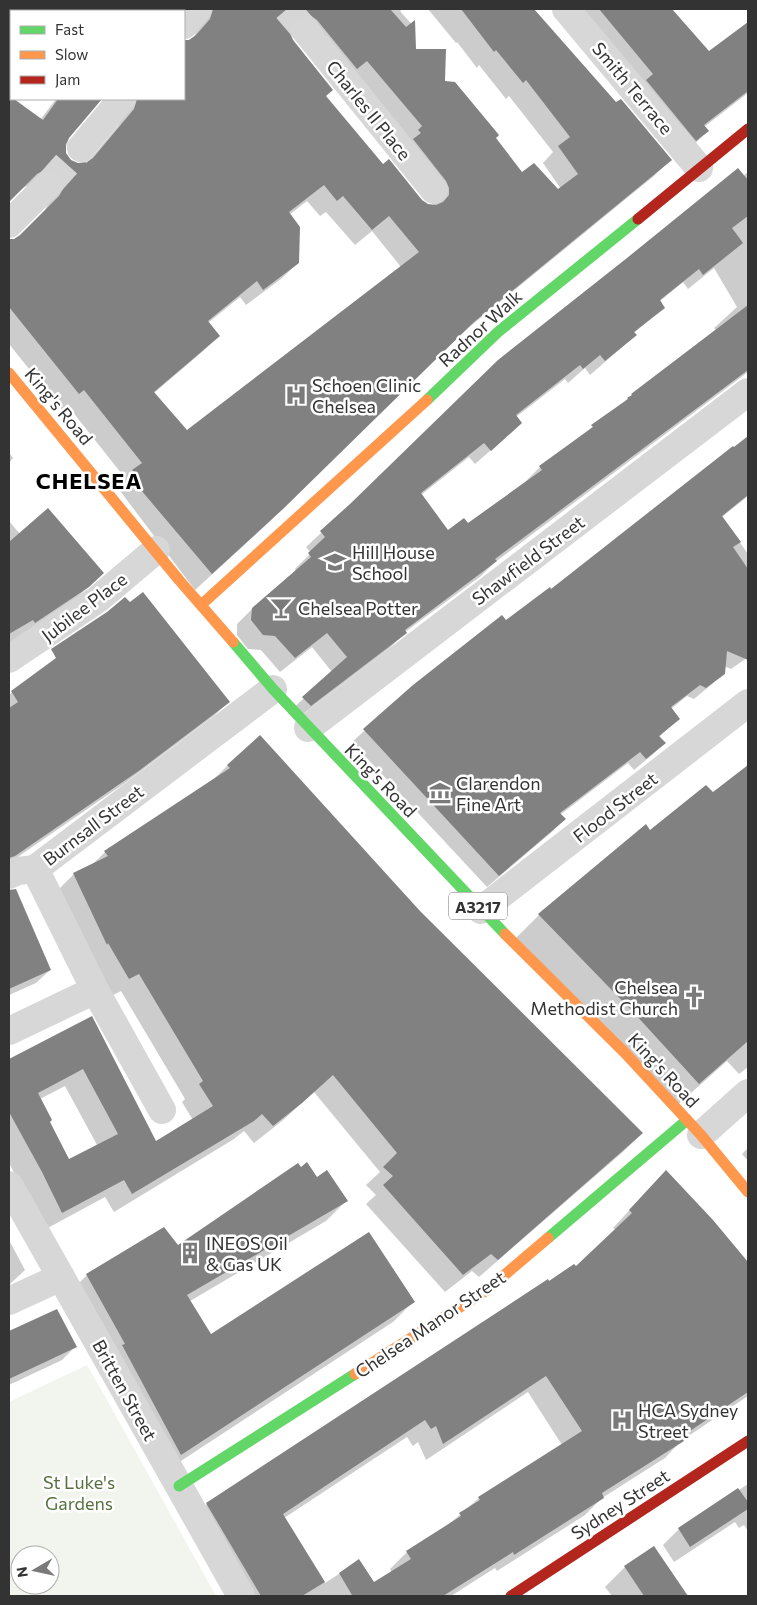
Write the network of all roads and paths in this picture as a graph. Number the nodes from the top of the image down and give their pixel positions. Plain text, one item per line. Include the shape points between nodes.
1 (198, 9) edge
2 (566, 9) edge
3 (185, 25) edge
4 (305, 30) tunnel mouth
5 (121, 100) edge
6 (748, 129) edge
7 (81, 148) tunnel mouth
8 (699, 168) junction
9 (48, 185) tunnel mouth
10 (434, 190) dead end
11 (9, 224) edge
12 (9, 373) edge
13 (748, 392) edge
14 (156, 550) junction
15 (201, 605) junction
16 (9, 659) edge
17 (273, 689) junction
18 (748, 703) edge
19 (308, 728) junction
20 (35, 869) junction
21 (9, 875) edge
22 (482, 910) junction
23 (95, 990) junction
24 (9, 1032) edge
25 (748, 1093) edge
26 (162, 1110) dead end
27 (694, 1128) junction
28 (9, 1185) edge
29 (748, 1192) edge
30 (61, 1277) junction
31 (9, 1301) edge
32 (748, 1441) edge
33 (179, 1486) junction
34 (241, 1596) edge
35 (511, 1596) edge

1 - 3 street
2 - 8 street, Smith Terrace
4 - 10 street, Charles II Place
5 - 7 street
6 - 8 main road, Radnor Walk
8 - 15 main road, Radnor Walk via 498,332
9 - 11 street
12 - 14 main road, King's Road / A3217
13 - 19 street, Shawfield Street
14 - 15 main road, King's Road / A3217
14 - 16 street, Jubilee Place via 98,600
15 - 17 main road, King's Road / A3217
17 - 19 main road, King's Road / A3217
17 - 20 street, Burnsall Street
18 - 22 street, Flood Street
19 - 22 main road, King's Road / A3217
20 - 21 street
20 - 23 street, Burnsall Street
22 - 27 main road, King's Road / A3217 via 626,1053
23 - 24 street
23 - 26 street, Burnsall Street
25 - 27 street, Chelsea Manor Street via 726,1111
27 - 29 main road, King's Road / A3217
27 - 33 main road, Chelsea Manor Street via 488,1289
28 - 30 street, Britten Street
30 - 31 street
30 - 33 street, Britten Street
32 - 35 main road, Sydney Street
33 - 34 street, Britten Street

